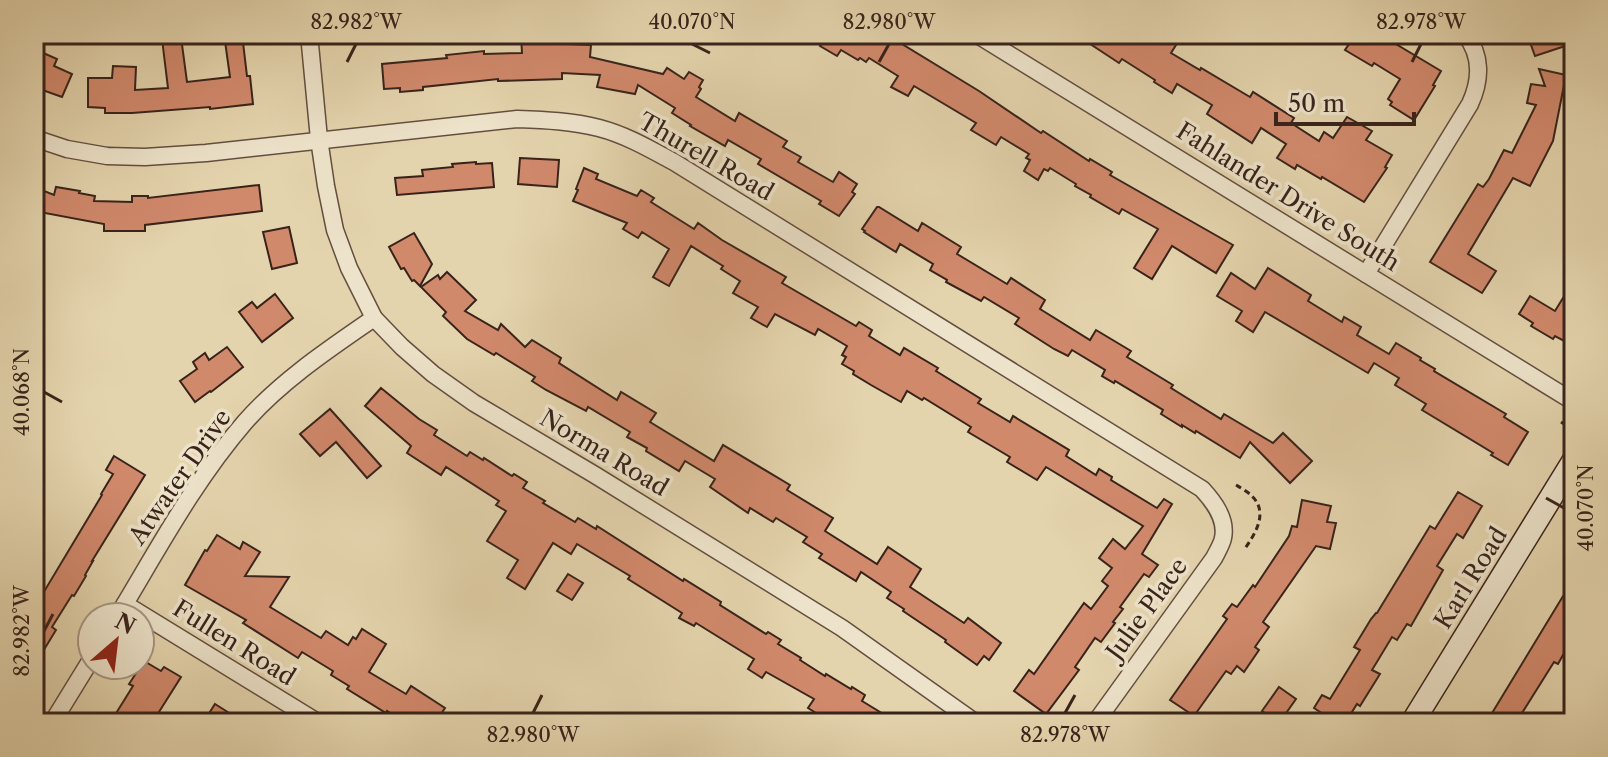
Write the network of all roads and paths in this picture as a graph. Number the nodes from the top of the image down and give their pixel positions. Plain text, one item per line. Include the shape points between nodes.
1 (309, 34) edge
2 (976, 34) edge
3 (1465, 34) edge
4 (34, 138) edge
5 (319, 139) junction
6 (1366, 274) junction
7 (374, 318) junction
8 (1574, 402) edge
9 (1561, 422) dead end
10 (1570, 428) dead end
11 (1574, 460) edge
12 (1236, 485) dead end
13 (1222, 517) joint
14 (1244, 550) dead end
15 (127, 601) edge
16 (156, 630) edge
17 (78, 681) edge
18 (52, 723) edge
19 (319, 723) edge
20 (976, 723) edge
21 (1095, 723) edge
22 (1412, 723) edge

1 - 5 street, Norma Road
2 - 6 street, Fahlander Drive South
3 - 6 street via 1477,59 1477,90
4 - 5 street, Thurell Road via 93,154 145,157
5 - 7 street, Norma Road via 335,230
5 - 13 street, Thurell Road via 517,119 564,121 636,142 1202,489
6 - 8 street, Fahlander Drive South
7 - 15 street, Atwater Drive via 309,364 247,420
7 - 20 street, Norma Road via 433,374 474,403 842,628
9 - 10 path
11 - 22 main road, Karl Road
12 - 14 path via 1259,507 1259,524
13 - 21 street, Julie Place via 1223,538 1214,558
16 - 19 street, Fullen Road
17 - 18 street

